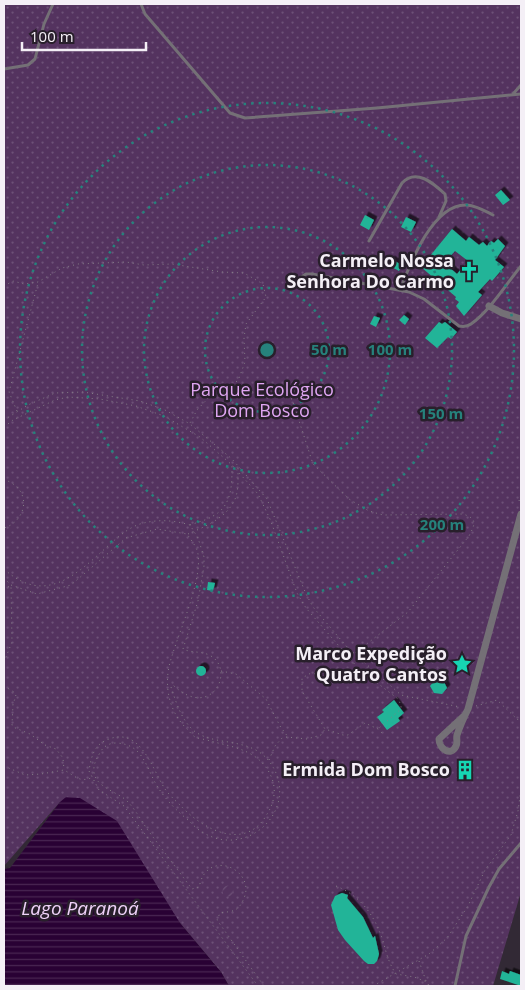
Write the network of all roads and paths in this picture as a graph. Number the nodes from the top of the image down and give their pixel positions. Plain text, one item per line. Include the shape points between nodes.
1 (52, 4) edge
2 (141, 4) edge
3 (4, 69) edge
4 (521, 85) edge
5 (512, 94) junction
6 (521, 94) edge
7 (493, 215) dead end
8 (439, 217) junction
9 (368, 241) dead end
10 (521, 266) edge
11 (38, 282) junction
12 (292, 283) dead end
13 (4, 286) edge
14 (400, 290) junction
15 (489, 306) junction
16 (521, 319) edge
17 (232, 388) junction
18 (9, 392) junction
19 (4, 393) edge
20 (17, 411) junction
21 (4, 420) edge
22 (190, 424) junction
23 (4, 427) edge
24 (232, 465) junction
25 (238, 466) junction
26 (238, 472) junction
27 (4, 479) edge
28 (521, 494) edge
29 (519, 500) dead end
30 (521, 514) edge
31 (520, 523) edge
32 (190, 525) junction
33 (4, 528) edge
34 (194, 531) junction
35 (187, 534) junction
36 (4, 569) edge
37 (4, 578) edge
38 (11, 584) junction
39 (4, 590) edge
40 (355, 654) junction
41 (4, 662) edge
42 (358, 668) junction
43 (221, 670) junction
44 (4, 686) edge
45 (467, 712) junction
46 (521, 718) edge
47 (325, 729) junction
48 (378, 729) junction
49 (382, 733) dead end
50 (447, 733) junction
51 (288, 737) junction
52 (456, 737) junction
53 (269, 761) junction
54 (4, 766) edge
55 (64, 770) junction
56 (95, 777) junction
57 (91, 778) junction
58 (521, 789) edge
59 (521, 842) edge
60 (336, 886) dead end
61 (419, 960) junction
62 (396, 974) junction
63 (426, 982) junction
64 (258, 986) edge
65 (264, 986) edge
66 (373, 986) edge
67 (429, 986) edge
68 (456, 986) edge

1 - 3 lane via 35,59 28,65
2 - 5 lane via 145,14 230,113 245,118
4 - 5 lane
5 - 6 lane
7 - 8 lane via 466,205
8 - 9 lane via 446,201 445,194 421,177 411,177 402,183
8 - 14 lane via 419,246
10 - 15 lane
11 - 13 path via 24,284 13,281
11 - 17 path via 62,268 78,264 172,264 244,273 263,284 266,297 246,324 245,362
11 - 18 path
12 - 14 lane via 312,274
14 - 15 lane via 424,299 464,327
15 - 16 street
17 - 22 path via 214,392 197,410
17 - 40 path via 292,399 313,464 349,499 362,507 383,515 463,514 474,520 475,526 469,536 408,612
18 - 19 path
18 - 20 path
20 - 21 path
20 - 22 path via 55,393 83,392 140,401
22 - 25 path
23 - 24 path via 54,400 68,397 100,399 164,416 200,437
24 - 26 path
24 - 32 path via 228,502 215,516
25 - 26 path
25 - 40 path via 267,499 313,607
26 - 34 path via 234,503 221,516
26 - 42 path via 258,494 306,608
27 - 33 path via 17,486 23,496 23,510 18,520
28 - 29 path
30 - 31 street
31 - 45 street
32 - 34 path
32 - 36 path via 174,520 139,524 123,533 72,577 55,585 36,587 14,579
34 - 35 path
34 - 43 path via 204,566 198,601 183,649 210,655
35 - 38 path via 158,529 126,538 72,585 37,594
35 - 57 path via 198,552 197,573 169,663 171,708 182,725 195,736 254,754 267,767 274,781 271,808 251,831 218,833 185,810 166,790 139,744 122,736 100,743 92,754
37 - 38 path
38 - 39 path
38 - 41 path via 12,642
40 - 45 path via 401,694
42 - 47 path via 333,678 311,673 302,678 302,691
42 - 48 path via 398,699 401,705 401,709
43 - 51 path via 236,674 266,699
43 - 53 path via 220,683 214,693 203,698 195,698 172,685 170,687 180,712 202,735 256,750
44 - 55 path via 16,696 12,725 56,749 63,758
45 - 46 path via 497,700 518,720
45 - 50 street
45 - 52 street
47 - 48 path via 343,735 365,723
47 - 51 path via 321,735 307,739
48 - 49 path
50 - 52 street
50 - 52 street via 439,740 439,745 447,752 456,747
51 - 53 path via 279,740
53 - 56 path via 279,782 279,800 263,829 242,839 218,838 202,832 159,789 138,750 128,744 104,746 95,761
54 - 55 path via 25,775
55 - 57 path via 77,779
56 - 57 path
56 - 65 path via 127,801 192,889 199,887 203,875 212,868 226,865 235,868 245,880 247,892 241,905 235,910 220,913 217,920
57 - 64 path via 100,790 124,806
58 - 61 path via 510,835 485,870 468,906 447,938
59 - 68 lane via 499,869 466,936
60 - 62 path via 350,892 368,910
61 - 62 path
61 - 63 path
62 - 63 path
62 - 66 path
63 - 67 path

